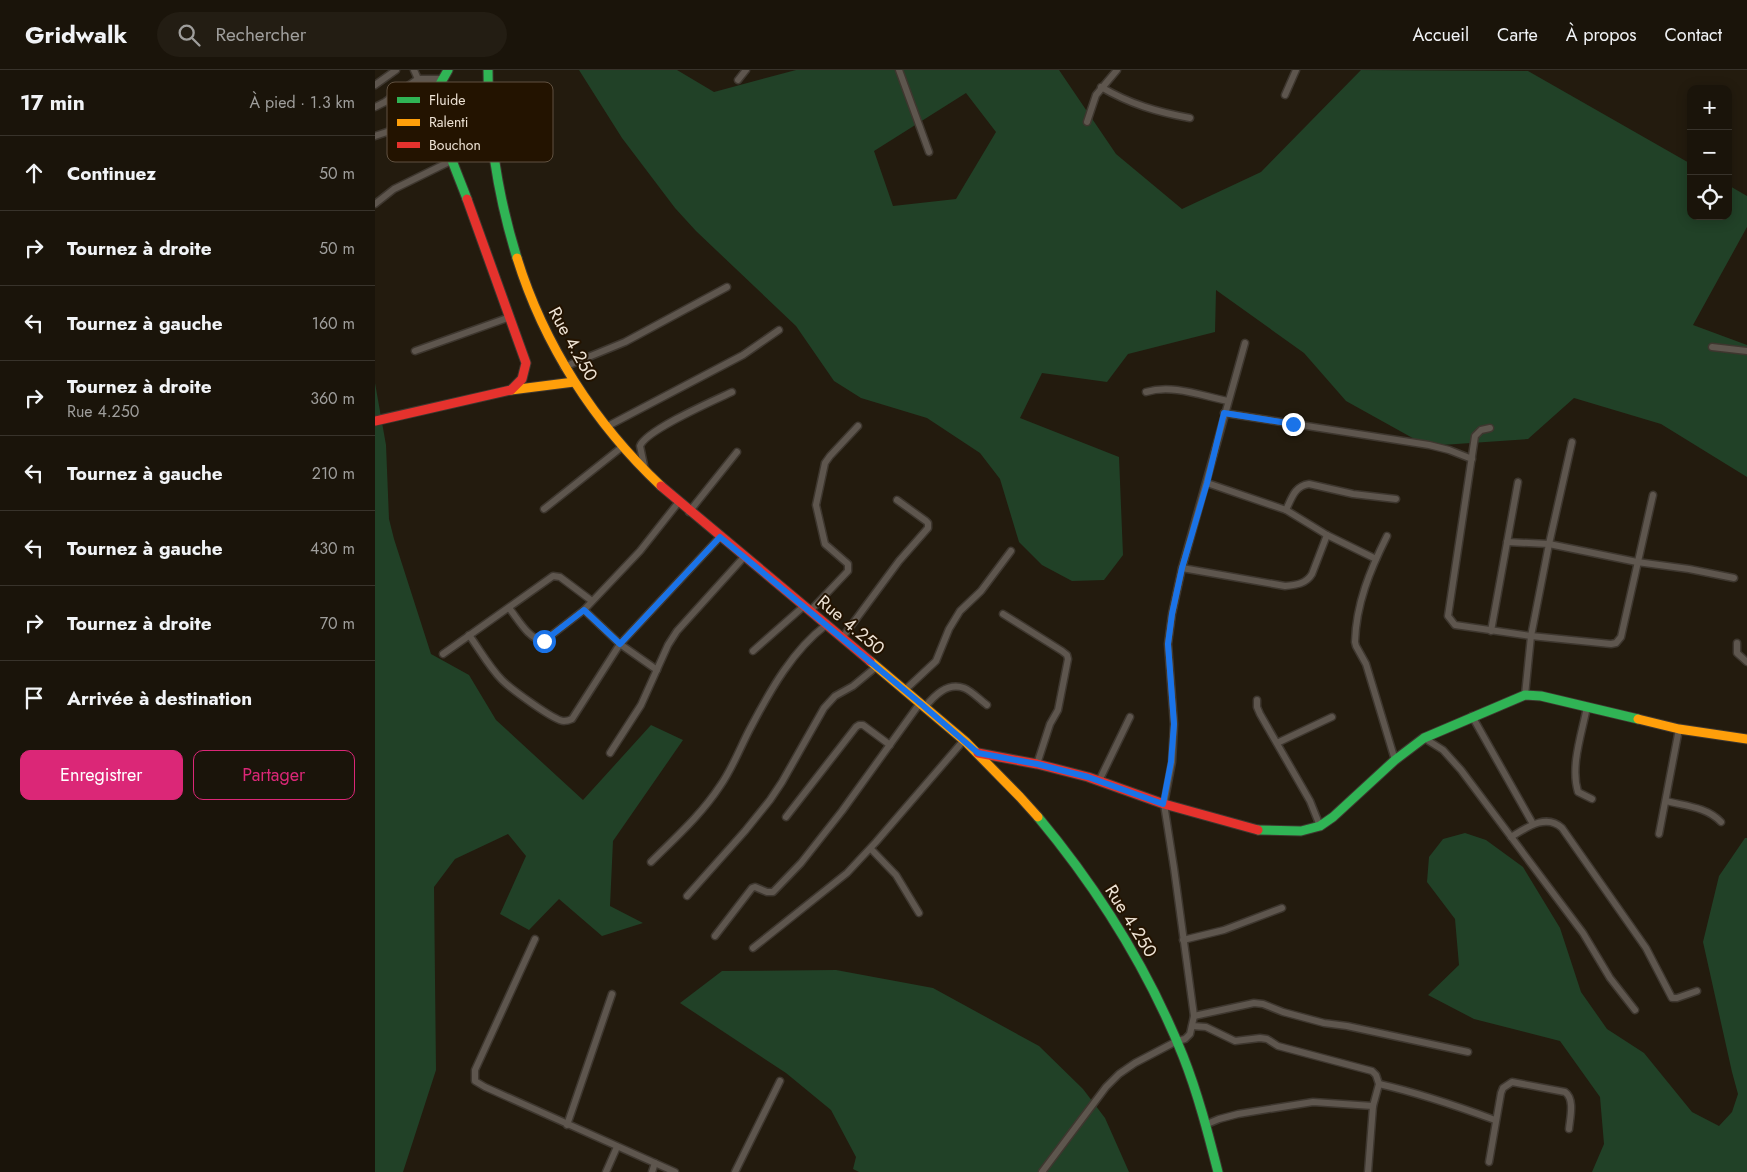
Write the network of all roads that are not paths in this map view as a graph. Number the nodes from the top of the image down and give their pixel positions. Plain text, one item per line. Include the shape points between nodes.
1 (396, 70) edge
2 (414, 70) edge
3 (448, 70) edge
4 (746, 70) edge
5 (899, 70) edge
6 (1117, 70) edge
7 (1296, 70) edge
8 (419, 79) junction
9 (442, 79) junction
10 (738, 80) dead end
11 (415, 82) edge
12 (441, 82) edge
13 (375, 85) edge
14 (1101, 87) junction
15 (1285, 95) dead end
16 (387, 101) edge
17 (375, 107) edge
18 (1190, 118) dead end
19 (1087, 122) dead end
20 (387, 132) edge
21 (375, 136) edge
22 (929, 152) dead end
23 (449, 162) edge
24 (454, 162) edge
25 (495, 162) edge
26 (375, 204) edge
27 (727, 287) dead end
28 (510, 317) junction
29 (779, 330) dead end
30 (1245, 343) dead end
31 (1712, 346) dead end
32 (415, 351) dead end
33 (1747, 351) edge
34 (564, 367) junction
35 (573, 382) junction
36 (511, 390) junction
37 (733, 392) dead end
38 (1146, 392) dead end
39 (1228, 401) junction
40 (1224, 413) junction
41 (375, 421) edge
42 (858, 426) dead end
43 (606, 427) junction
44 (1490, 428) dead end
45 (1572, 442) dead end
46 (622, 447) junction
47 (737, 452) dead end
48 (1472, 459) junction
49 (646, 472) junction
50 (1519, 482) dead end
51 (1207, 483) junction
52 (1653, 495) dead end
53 (1396, 498) dead end
54 (897, 500) dead end
55 (678, 503) junction
56 (544, 509) dead end
57 (1286, 510) junction
58 (689, 512) junction
59 (1327, 535) junction
60 (1387, 536) dead end
61 (720, 537) junction
62 (1507, 542) junction
63 (1549, 544) junction
64 (1011, 552) dead end
65 (744, 556) junction
66 (1376, 559) junction
67 (1637, 562) junction
68 (1182, 568) junction
69 (1734, 578) dead end
70 (592, 601) junction
71 (509, 608) junction
72 (807, 609) junction
73 (584, 610) junction
74 (1003, 614) dead end
75 (826, 625) junction
76 (1491, 631) junction
77 (469, 635) junction
78 (1531, 636) junction
79 (841, 638) junction
80 (1737, 643) dead end
81 (620, 644) junction
82 (753, 651) dead end
83 (443, 654) dead end
84 (1747, 662) edge
85 (876, 667) junction
86 (657, 670) junction
87 (905, 690) junction
88 (1525, 695) junction
89 (1257, 700) dead end
90 (923, 705) junction
91 (987, 705) dead end
92 (1587, 707) junction
93 (1130, 716) dead end
94 (1472, 716) junction
95 (1332, 717) dead end
96 (1679, 729) junction
97 (1424, 738) junction
98 (1747, 739) edge
99 (963, 740) junction
100 (1277, 743) junction
101 (890, 745) junction
102 (610, 753) dead end
103 (978, 753) junction
104 (1395, 760) junction
105 (1037, 764) junction
106 (1099, 781) junction
107 (1592, 798) dead end
108 (1666, 802) junction
109 (1163, 804) junction
110 (786, 818) dead end
111 (1721, 822) dead end
112 (1533, 824) junction
113 (1320, 826) junction
114 (1659, 834) dead end
115 (1511, 837) junction
116 (871, 849) junction
117 (651, 862) dead end
118 (687, 896) dead end
119 (1282, 908) dead end
120 (919, 913) dead end
121 (715, 936) dead end
122 (535, 939) dead end
123 (1183, 940) junction
124 (753, 948) dead end
125 (1697, 991) dead end
126 (612, 994) dead end
127 (1635, 1010) dead end
128 (1193, 1016) junction
129 (1192, 1026) junction
130 (1177, 1041) junction
131 (1468, 1052) dead end
132 (780, 1081) dead end
133 (1379, 1084) junction
134 (1373, 1106) junction
135 (1495, 1120) junction
136 (1207, 1124) junction
137 (567, 1125) junction
138 (1569, 1129) dead end
139 (617, 1147) junction
140 (1489, 1162) dead end
141 (655, 1163) junction
142 (606, 1172) edge
143 (652, 1172) edge
144 (675, 1172) edge
145 (735, 1172) edge
146 (1042, 1172) edge
147 (1217, 1172) edge
148 (1368, 1172) edge

1 - 13 street
2 - 8 street
3 - 9 street
4 - 10 street
5 - 22 street
6 - 14 street
7 - 15 street
8 - 9 street
8 - 11 street
9 - 12 street
14 - 18 street via 1141,107
14 - 19 street
16 - 17 street
20 - 21 street
23 - 26 street via 393,189
24 - 28 street
25 - 34 street, Rue 4.250 via 519,270 535,311
27 - 34 street via 625,342
28 - 32 street
28 - 36 street via 527,363 526,374
29 - 43 street via 743,355
30 - 39 street
31 - 33 street
34 - 35 street, Rue 4.250
35 - 36 street
35 - 43 street, Rue 4.250
36 - 41 street
37 - 49 street via 691,411 645,438 640,446
38 - 39 street via 1172,389
39 - 40 street
40 - 48 street via 1429,445
40 - 51 street
42 - 72 street via 825,463 816,505 825,544 849,568
43 - 46 street, Rue 4.250
44 - 48 street via 1477,432
45 - 63 street
46 - 49 street, Rue 4.250
46 - 56 street
47 - 58 street
48 - 76 street via 1448,616 1455,625
49 - 55 street, Rue 4.250
50 - 62 street
51 - 57 street
51 - 68 street
52 - 67 street
53 - 57 street via 1353,494 1309,484 1297,489
54 - 79 street via 926,521 928,528
55 - 58 street, Rue 4.250
55 - 70 street
57 - 59 street
58 - 61 street, Rue 4.250
59 - 66 street
59 - 68 street via 1312,574 1297,585 1285,586
60 - 66 street
61 - 65 street, Rue 4.250
61 - 81 street
62 - 63 street
62 - 76 street
63 - 67 street
63 - 78 street
64 - 87 street via 981,591 960,611 936,661
65 - 72 street, Rue 4.250
65 - 86 street via 677,631
66 - 104 street via 1359,610 1356,646 1366,664
67 - 69 street
67 - 78 street via 1627,615 1621,637 1616,642
68 - 109 street via 1168,644 1174,724
70 - 71 street via 557,575
70 - 73 street
71 - 73 street via 538,641 544,641
71 - 77 street
72 - 75 street, Rue 4.250
72 - 82 street
73 - 81 street
74 - 105 street via 1067,655 1058,710
75 - 79 street, Rue 4.250
75 - 117 street via 805,643 779,679 721,786 699,814
76 - 78 street
77 - 81 street via 503,681 565,722 572,719
77 - 83 street
78 - 88 street
79 - 85 street, Rue 4.250
80 - 84 street via 1737,652
81 - 86 street
85 - 87 street, Rue 4.250
85 - 118 street via 835,696 824,708 770,800
86 - 102 street via 641,705
87 - 90 street, Rue 4.250
88 - 92 street
88 - 94 street
89 - 100 street via 1260,714
90 - 91 street via 943,690 955,687 964,688
90 - 99 street, Rue 4.250
90 - 101 street
92 - 96 street
92 - 107 street via 1577,756 1576,786 1578,792
93 - 106 street
94 - 97 street
94 - 112 street
95 - 100 street
96 - 98 street
96 - 108 street
97 - 104 street
97 - 115 street via 1443,750 1461,770
99 - 103 street, Rue 4.250
99 - 116 street
100 - 113 street
101 - 110 street via 859,725
101 - 121 street via 801,863 773,892 752,888
103 - 105 street
103 - 130 street, Rue 4.250 via 1022,798 1083,874 1136,957
104 - 113 street
105 - 106 street
106 - 109 street
108 - 111 street via 1707,810
108 - 114 street
109 - 113 street via 1253,830 1301,831
109 - 123 street
112 - 115 street
112 - 125 street via 1549,822 1562,828 1646,948 1672,998
115 - 127 street via 1583,933 1610,978
116 - 120 street via 896,875
116 - 124 street via 847,873
119 - 123 street via 1223,930
122 - 137 street via 474,1077 485,1087
123 - 128 street
126 - 137 street
128 - 129 street
128 - 131 street via 1254,1003 1263,1004 1324,1023
129 - 130 street via 1190,1034
129 - 133 street via 1206,1027 1235,1041 1260,1038 1278,1046 1372,1071
130 - 136 street, Rue 4.250
130 - 146 street via 1119,1074
132 - 145 street
133 - 134 street
133 - 135 street
134 - 136 street via 1313,1102 1238,1114
134 - 148 street
135 - 138 street via 1503,1088 1512,1082 1569,1095
135 - 140 street
136 - 147 street, Rue 4.250
137 - 139 street
139 - 141 street
139 - 142 street
141 - 143 street
141 - 144 street

